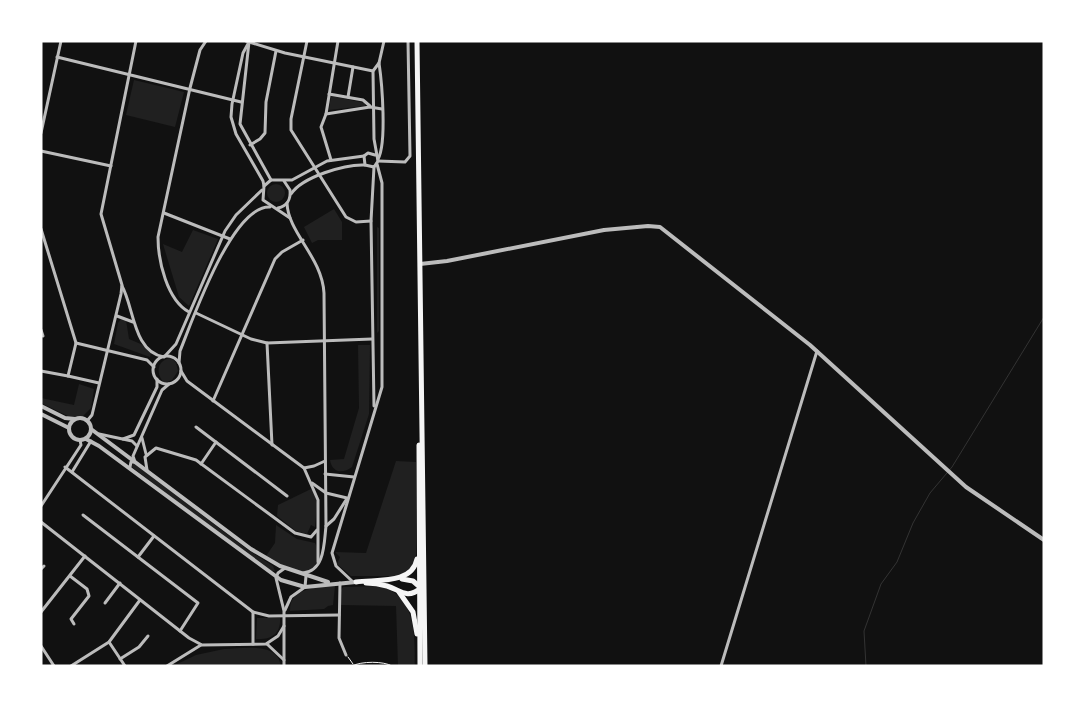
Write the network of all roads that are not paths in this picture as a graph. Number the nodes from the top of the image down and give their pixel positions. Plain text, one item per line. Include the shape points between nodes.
1 (61, 41) edge
2 (136, 41) edge
3 (206, 41) edge
4 (248, 41) edge
5 (307, 41) edge
6 (338, 41) edge
7 (384, 41) edge
8 (408, 41) edge
9 (417, 41) edge
10 (276, 51) junction
11 (57, 57) junction
12 (304, 57) junction
13 (333, 63) junction
14 (379, 63) junction
15 (353, 68) junction
16 (373, 71) junction
17 (129, 75) junction
18 (190, 88) junction
19 (329, 94) junction
20 (348, 97) junction
21 (232, 100) junction
22 (241, 102) junction
23 (372, 108) junction
24 (382, 110) junction
25 (326, 114) junction
26 (41, 133) edge
27 (250, 145) junction
28 (41, 151) edge
29 (375, 155) junction
30 (364, 156) junction
31 (331, 160) junction
32 (378, 161) junction
33 (365, 165) junction
34 (111, 166) junction
35 (374, 167) junction
36 (314, 168) junction
37 (319, 176) junction
38 (271, 180) junction
39 (281, 180) junction
40 (264, 186) junction
41 (262, 190) junction
42 (291, 194) junction
43 (288, 203) junction
44 (272, 207) junction
45 (164, 213) junction
46 (292, 220) junction
47 (372, 221) junction
48 (41, 229) edge
49 (222, 236) junction
50 (230, 239) junction
51 (303, 240) junction
52 (420, 264) junction
53 (122, 285) junction
54 (189, 312) junction
55 (196, 314) junction
56 (117, 316) junction
57 (134, 323) junction
58 (41, 330) edge
59 (242, 334) junction
60 (43, 336) dead end
61 (372, 339) junction
62 (325, 341) junction
63 (76, 342) junction
64 (267, 343) junction
65 (108, 350) junction
66 (817, 351) junction
67 (165, 356) junction
68 (179, 362) junction
69 (154, 367) junction
70 (41, 371) edge
71 (181, 371) junction
72 (68, 376) junction
73 (157, 379) junction
74 (176, 381) junction
75 (187, 381) junction
76 (99, 383) junction
77 (168, 384) junction
78 (214, 401) junction
79 (421, 402) junction
80 (41, 406) edge
81 (374, 409) junction
82 (55, 413) junction
83 (42, 414) edge
84 (75, 420) junction
85 (87, 421) junction
86 (196, 427) dead end
87 (69, 428) junction
88 (91, 429) junction
89 (96, 434) junction
90 (142, 438) junction
91 (86, 439) junction
92 (123, 439) junction
93 (80, 440) junction
94 (91, 441) junction
95 (216, 442) junction
96 (272, 445) junction
97 (137, 447) junction
98 (147, 454) junction
99 (325, 460) junction
100 (135, 462) junction
101 (201, 464) junction
102 (65, 467) junction
103 (304, 468) junction
104 (131, 469) junction
105 (147, 470) junction
106 (72, 472) junction
107 (325, 474) junction
108 (354, 477) junction
109 (311, 482) junction
110 (326, 493) junction
111 (287, 496) dead end
112 (348, 498) junction
113 (424, 499) junction
114 (41, 506) edge
115 (83, 515) dead end
116 (41, 522) edge
117 (419, 524) junction
118 (326, 526) junction
119 (318, 527) junction
120 (154, 536) junction
121 (1044, 540) edge
122 (85, 556) junction
123 (138, 557) junction
124 (319, 563) junction
125 (285, 568) junction
126 (298, 573) junction
127 (70, 576) junction
128 (306, 576) junction
129 (276, 578) junction
130 (397, 578) junction
131 (354, 581) junction
132 (333, 583) junction
133 (340, 583) junction
134 (120, 584) junction
135 (305, 587) junction
136 (421, 588) junction
137 (399, 592) junction
138 (140, 600) junction
139 (105, 603) dead end
140 (41, 612) edge
141 (253, 612) junction
142 (284, 613) junction
143 (339, 615) junction
144 (74, 624) dead end
145 (284, 626) junction
146 (180, 631) junction
147 (148, 636) dead end
148 (109, 642) junction
149 (202, 644) junction
150 (253, 644) junction
151 (266, 644) junction
152 (41, 646) edge
153 (346, 655) road end
154 (120, 659) junction
155 (284, 664) edge
156 (54, 666) edge
157 (71, 666) edge
158 (124, 666) edge
159 (167, 666) edge
160 (422, 666) edge
161 (721, 666) edge

1 - 11 street
2 - 17 street
3 - 18 street via 199,53
4 - 10 street
4 - 21 street
4 - 22 street via 250,50
5 - 12 street
6 - 13 street
7 - 14 street
8 - 32 street via 410,156 405,162
9 - 52 main road
10 - 12 street
10 - 27 street via 266,102 265,134
11 - 17 street
11 - 26 street
12 - 13 street
12 - 36 street via 290,124
13 - 15 street
13 - 19 street
14 - 16 street
14 - 24 street
15 - 16 street
15 - 20 street
16 - 23 street
17 - 18 street
17 - 34 street
18 - 21 street
18 - 45 street
19 - 20 street
19 - 25 street
20 - 23 street via 362,100
21 - 22 street
21 - 40 street via 234,130
22 - 27 street via 240,124
23 - 24 street
23 - 25 street
23 - 29 street
24 - 32 street via 382,148
25 - 31 street via 321,127
27 - 38 street
28 - 34 street
29 - 30 street
29 - 32 street
30 - 31 street
30 - 33 street
31 - 36 street
32 - 35 street
32 - 81 street via 382,183 382,387
33 - 35 street
33 - 37 street via 337,168
34 - 53 street via 101,214
35 - 47 street
36 - 37 street
36 - 39 street via 292,180
37 - 42 street
37 - 47 street via 348,219
38 - 39 street
38 - 40 street
39 - 42 street via 288,185
40 - 41 street
41 - 44 street via 263,200
41 - 49 street via 233,217
42 - 43 street
43 - 44 street
43 - 46 street
44 - 46 street
44 - 50 street via 261,207 252,212
45 - 49 street
45 - 54 street via 158,243 165,275 174,298
46 - 51 street
47 - 61 street
48 - 63 street
49 - 50 street
49 - 54 street
50 - 55 street
51 - 59 street via 275,259
51 - 62 street via 322,278
52 - 66 street via 587,232 658,227 684,244
52 - 79 main road
53 - 56 street
53 - 57 street
54 - 67 street via 175,346
55 - 59 street
55 - 68 street via 180,351
56 - 57 street
56 - 65 street
57 - 67 street via 145,344 156,354
58 - 60 street
59 - 64 street
59 - 78 street
61 - 62 street
61 - 81 street
62 - 64 street
62 - 99 street
63 - 65 street
63 - 72 street
64 - 96 street
65 - 69 street via 148,360
65 - 76 street
66 - 121 street via 951,475
66 - 161 street
67 - 68 street
67 - 69 street
68 - 71 street
69 - 73 street
70 - 72 street
71 - 74 street
71 - 75 street
72 - 76 street
73 - 77 street
73 - 92 street via 157,387 134,436
74 - 75 street
74 - 77 street
75 - 78 street
76 - 85 street via 92,415
77 - 90 street via 162,390
78 - 96 street
79 - 113 main road
79 - 117 main road
80 - 82 street
81 - 108 street
82 - 83 street
82 - 84 street
83 - 87 street
84 - 85 street via 82,418
84 - 87 street
85 - 88 street
86 - 95 street
87 - 93 street via 71,435
88 - 89 street
88 - 91 street
89 - 92 street
89 - 100 street
90 - 97 street
90 - 98 street
91 - 93 street
91 - 94 street
92 - 97 street via 134,442
93 - 102 street via 81,445
94 - 104 street
94 - 106 street
95 - 101 street
95 - 111 street
96 - 103 street
97 - 100 street via 132,458
98 - 101 street via 156,448 192,458
98 - 105 street via 144,463
99 - 103 street
99 - 107 street
100 - 104 street via 130,463
100 - 105 street
101 - 119 street via 295,533 311,537
102 - 106 street
102 - 114 street
103 - 109 street
104 - 129 street
105 - 125 street via 251,549
106 - 120 street
107 - 108 street
107 - 110 street
108 - 112 street
109 - 110 street
109 - 119 street via 318,502
110 - 112 street
110 - 118 street
112 - 118 street
112 - 131 street via 332,555 337,568
113 - 136 main road
113 - 160 main road
115 - 123 street
116 - 122 street
117 - 130 main road via 415,566 408,574
117 - 136 main road
118 - 124 street via 324,552
119 - 124 street
120 - 123 street
120 - 141 street
122 - 127 street
122 - 134 street
123 - 146 street via 198,603
124 - 126 street via 309,572
125 - 126 street
125 - 129 street
126 - 128 street
127 - 140 street
127 - 144 street via 87,589 89,596 71,619
128 - 132 street
128 - 135 street
129 - 135 street
129 - 142 street
130 - 131 main road
130 - 136 main road via 412,581
131 - 133 street
131 - 137 main road via 386,586
132 - 133 street
132 - 135 street
133 - 143 street
134 - 138 street
134 - 139 street
135 - 142 street via 293,596
136 - 137 main road via 411,594
136 - 160 main road
137 - 160 main road via 410,605 415,618
138 - 146 street
138 - 148 street
141 - 142 street via 269,616
141 - 150 street
142 - 143 street
142 - 145 street
143 - 153 street via 339,640
145 - 151 street via 278,636
145 - 155 street
146 - 149 street
147 - 154 street via 140,647
148 - 154 street
148 - 157 street
149 - 150 street
149 - 159 street
150 - 151 street
151 - 155 street
152 - 156 street
154 - 158 street

